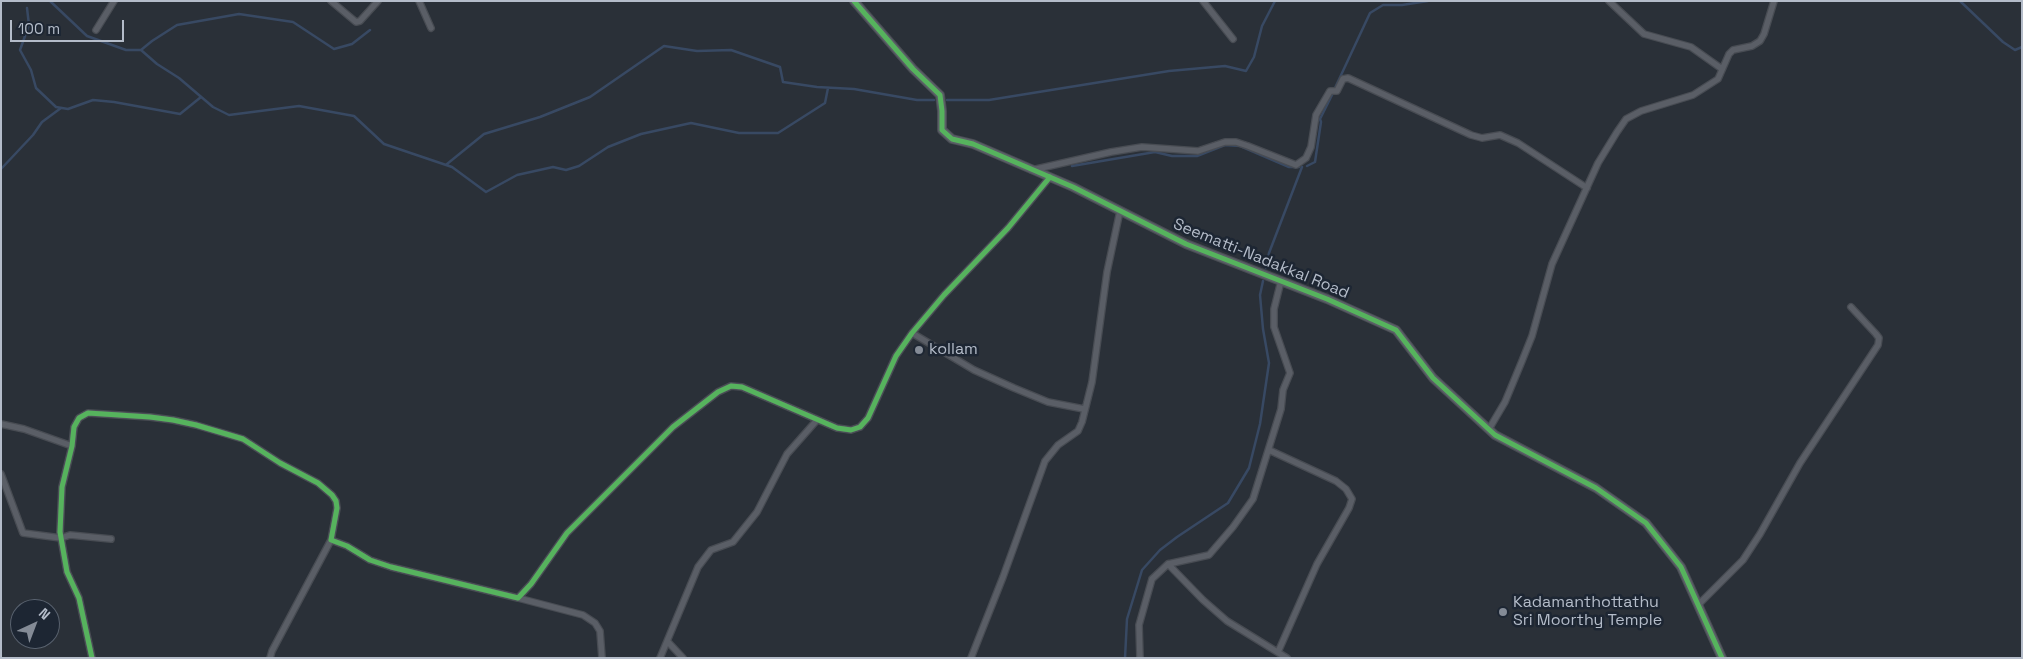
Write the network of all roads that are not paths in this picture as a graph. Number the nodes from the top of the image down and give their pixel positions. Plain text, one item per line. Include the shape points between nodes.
1 (114, 1) edge
2 (331, 1) edge
3 (378, 1) edge
4 (418, 1) edge
5 (854, 1) edge
6 (1204, 1) edge
7 (1609, 1) edge
8 (1774, 1) edge
9 (430, 28) dead end
10 (96, 30) dead end
11 (1233, 39) dead end
12 (1722, 69) junction
13 (1032, 170) junction
14 (1050, 178) junction
15 (1587, 188) junction
16 (1120, 211) junction
17 (1281, 281) junction
18 (1851, 307) dead end
19 (912, 333) junction
20 (1084, 409) junction
21 (817, 420) junction
22 (1, 424) edge
23 (1489, 429) junction
24 (72, 446) junction
25 (1269, 450) junction
26 (1, 474) edge
27 (61, 538) junction
28 (110, 539) dead end
29 (331, 540) junction
30 (1168, 564) junction
31 (518, 598) junction
32 (1699, 604) junction
33 (668, 642) junction
34 (1278, 652) junction
35 (92, 658) edge
36 (270, 658) edge
37 (602, 658) edge
38 (660, 658) edge
39 (683, 658) edge
40 (971, 658) edge
41 (1140, 658) edge
42 (1287, 658) edge
43 (1722, 658) edge

1 - 10 street
2 - 3 street via 356,22
4 - 9 street
5 - 13 street, Seematti-Nadakkal Road via 940,95 942,130 952,139 973,144
6 - 11 street
7 - 12 street via 1644,34 1691,47
8 - 12 street via 1760,41 1733,50
12 - 15 street via 1718,79 1693,95 1626,119 1598,163
13 - 14 street, Seematti-Nadakkal Road
13 - 15 street via 1142,147 1198,151 1224,142 1236,142 1296,165 1306,158 1316,115 1330,91 1337,91 1343,80 1348,78 1471,135 1482,138 1500,135 1518,143
14 - 16 street, Seematti-Nadakkal Road
14 - 19 street
15 - 23 street via 1552,264 1522,361 1505,402
16 - 17 street, Seematti-Nadakkal Road via 1186,244
16 - 20 street via 1107,272 1092,382
17 - 23 street, Seematti-Nadakkal Road via 1396,330 1433,378
17 - 25 street via 1274,309 1274,327 1290,373
18 - 32 street via 1879,338 1878,345 1800,463 1747,554
19 - 20 street via 974,370 1014,388 1048,402
19 - 21 street via 896,356 868,418 860,428 837,428
20 - 40 street via 1078,431 1058,445 1045,461
21 - 31 street via 742,387 731,386 718,392 673,426 567,533 532,584
21 - 33 street via 787,454 757,512 733,542 711,550 698,567
22 - 24 street
23 - 32 street, Seematti-Nadakkal Road via 1596,488 1646,523 1681,567
24 - 27 street via 62,487
24 - 29 street via 74,427 79,418 88,413 173,420 243,439 318,483 332,495 337,508
25 - 30 street via 1253,499 1209,555
25 - 34 street via 1336,481 1352,499 1317,564
26 - 27 street via 23,533
27 - 28 street via 70,535
27 - 35 street via 67,572 78,598
29 - 31 street via 370,560
29 - 36 street
30 - 34 street via 1227,621
30 - 41 street via 1152,579 1138,625
31 - 37 street via 583,615 600,631
32 - 43 street, Seematti-Nadakkal Road
33 - 38 street
33 - 39 street
34 - 42 street

